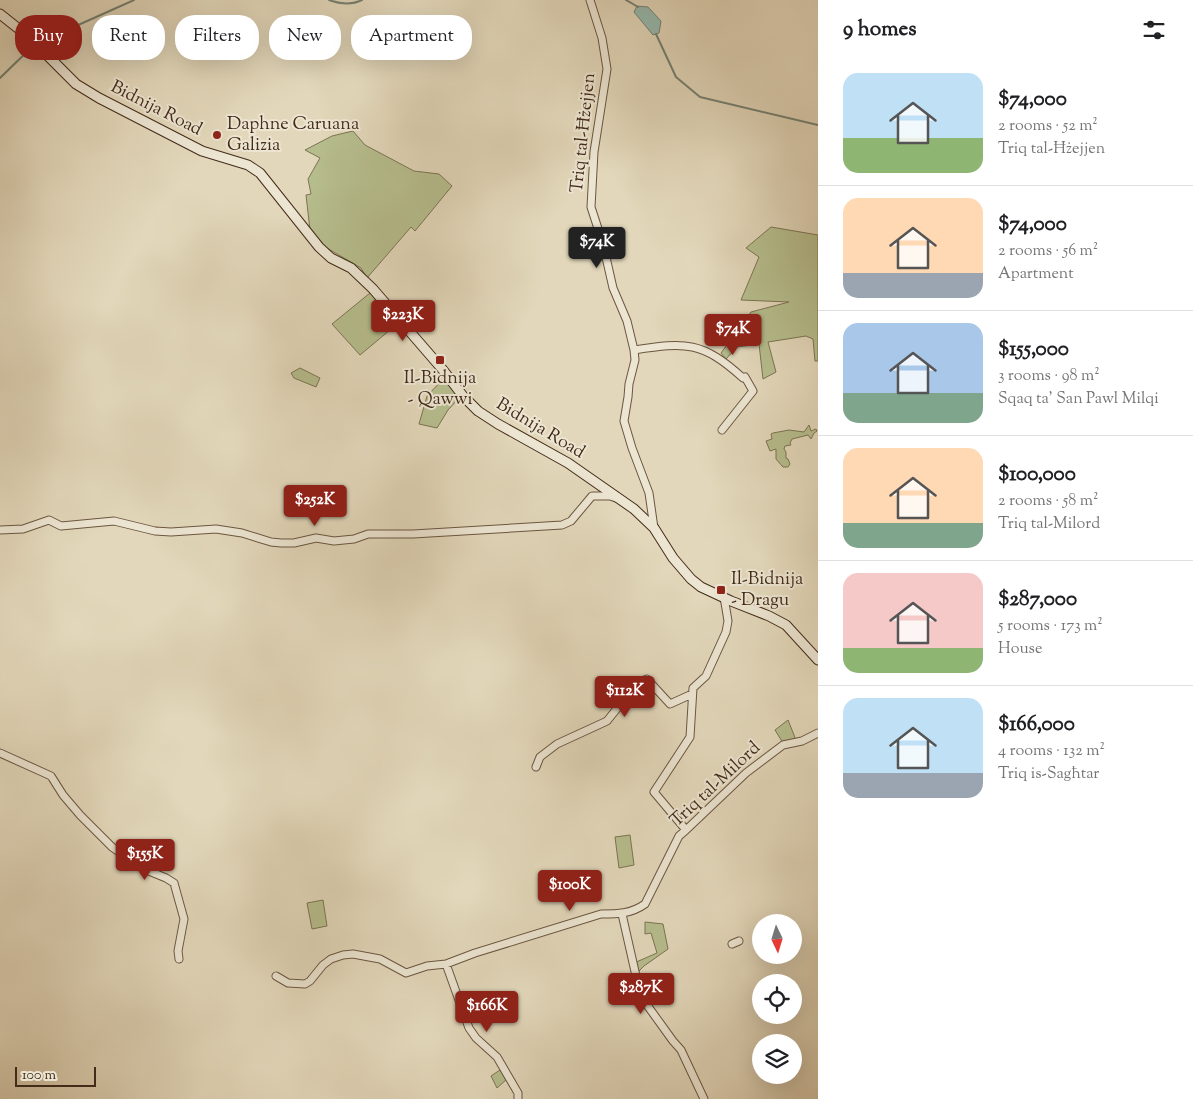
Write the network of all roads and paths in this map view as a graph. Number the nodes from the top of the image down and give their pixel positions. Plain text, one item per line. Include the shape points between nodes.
1 (590, 0) edge
2 (0, 14) edge
3 (634, 350) junction
4 (722, 430) dead end
5 (619, 499) junction
6 (654, 528) junction
7 (0, 530) edge
8 (724, 597) junction
9 (818, 660) edge
10 (692, 694) junction
11 (818, 733) edge
12 (0, 753) edge
13 (536, 768) dead end
14 (686, 830) junction
15 (622, 914) junction
16 (179, 959) dead end
17 (446, 964) junction
18 (276, 976) dead end
19 (518, 1099) edge
20 (704, 1099) edge

1 - 3 street, Triq tal-Ħżejjen via 602,38 607,69 594,152 591,207
2 - 5 street, Bidnija Road via 29,36 76,84 91,94 202,151 248,165 260,173 319,247 331,258 351,268 373,289 462,396 498,424 568,463
3 - 4 street via 670,345 693,347 713,354 745,378 754,392
3 - 6 street, Triq tal-Ħżejjen via 624,420 649,492
5 - 6 street, Bidnija Road
5 - 7 street via 592,496 571,521 562,525 368,534 354,540 316,538 270,542 216,529 155,531 114,521 61,526 49,520 23,529
6 - 8 street, Bidnija Road via 691,579
8 - 9 street, Bidnija Road via 786,625
8 - 10 street via 728,621 726,632 706,676 693,688
10 - 13 street via 670,704 647,679 637,683 626,691 607,721 557,744 540,757
10 - 14 street via 690,737 654,792
11 - 14 street, Triq tal-Milord via 783,745 746,773
12 - 16 street via 51,776 80,816 112,847 144,869 174,883 184,919
14 - 15 street, Triq tal-Milord via 679,836 644,904
15 - 17 street, Triq tal-Milord via 601,914
15 - 20 street via 636,976 637,998 647,1005 681,1050
17 - 18 street, Triq tal-Milord via 404,973 380,959 348,954 325,963 305,984 285,982
17 - 19 street via 469,1028 497,1057 518,1093

